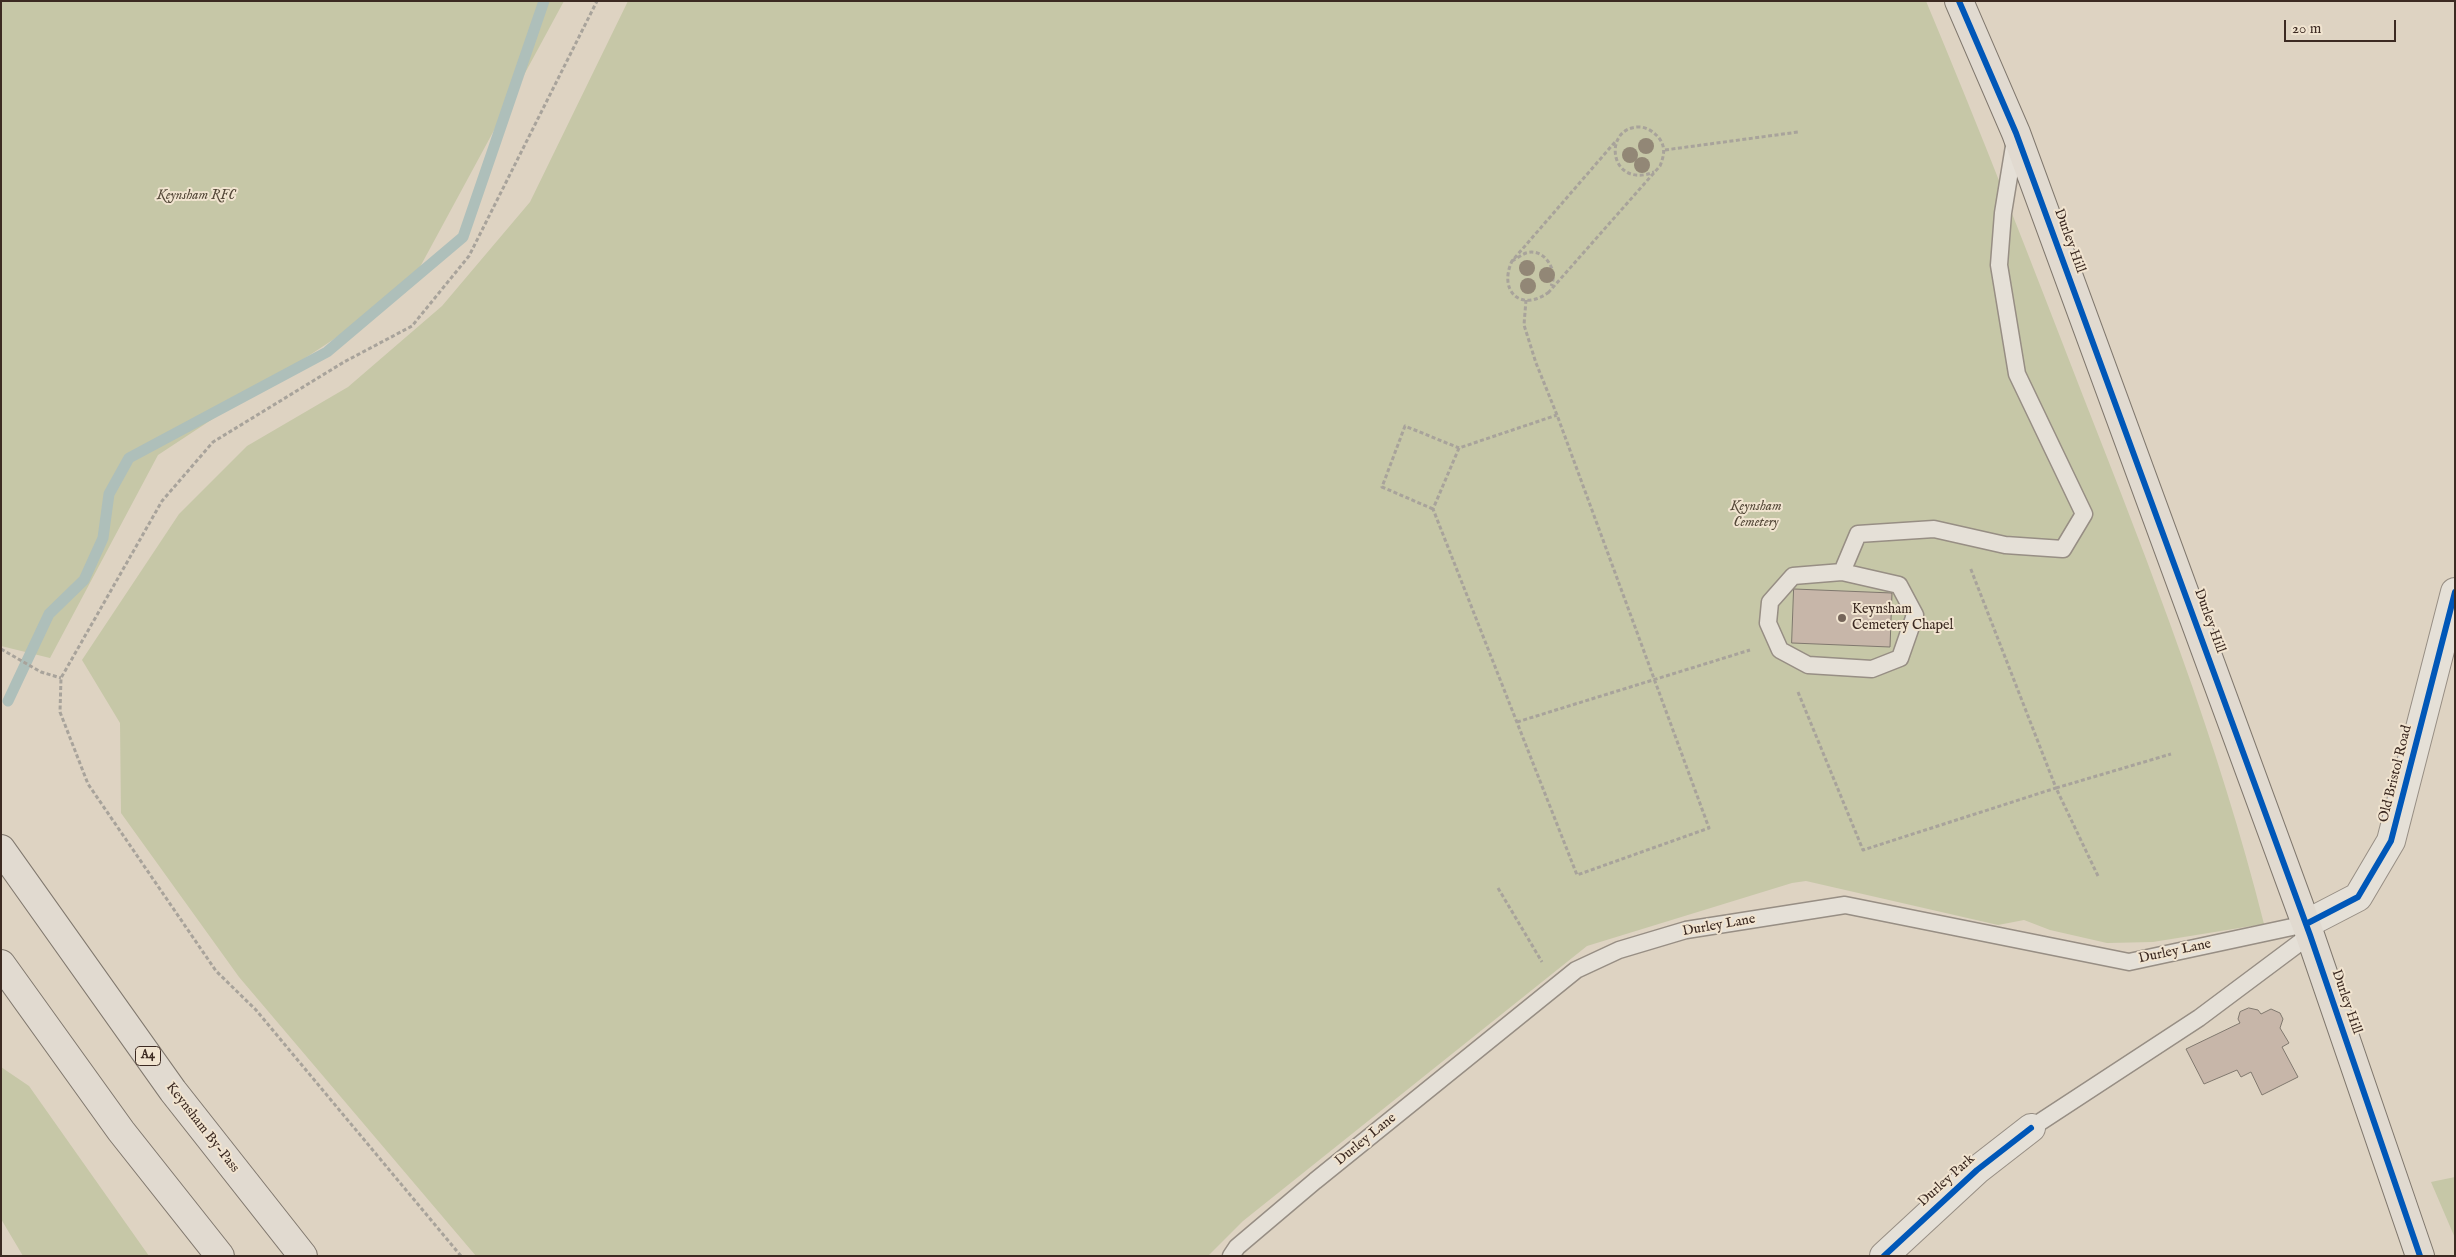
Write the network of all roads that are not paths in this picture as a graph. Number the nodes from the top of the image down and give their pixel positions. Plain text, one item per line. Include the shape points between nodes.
1 (1959, 1) edge
2 (2016, 133) junction
3 (1842, 572) junction
4 (2455, 592) edge
5 (1, 849) edge
6 (2308, 930) junction
7 (1, 964) edge
8 (2030, 1128) joint
9 (220, 1256) edge
10 (304, 1256) edge
11 (1230, 1256) edge
12 (1884, 1256) edge
13 (2420, 1256) edge

1 - 2 main road, Durley Hill
2 - 3 lane via 1998,265 2017,374 2084,514 2063,549 2006,545 1934,529 1858,534
2 - 6 main road, Durley Hill
3 - 3 lane via 1899,585 1915,615 1900,658 1872,669 1808,665 1778,646 1768,624 1770,602 1793,576
4 - 6 street, Old Bristol Road via 2391,842 2358,898
5 - 10 main road, Keynsham By-Pass / A4 via 172,1091
6 - 8 lane, Durley Park via 2199,1018
6 - 11 lane, Durley Lane via 2129,962 1845,905 1686,930 1619,950 1576,970 1315,1181
6 - 13 main road, Durley Hill
7 - 9 main road via 121,1131
8 - 12 street, Durley Park via 1976,1170

